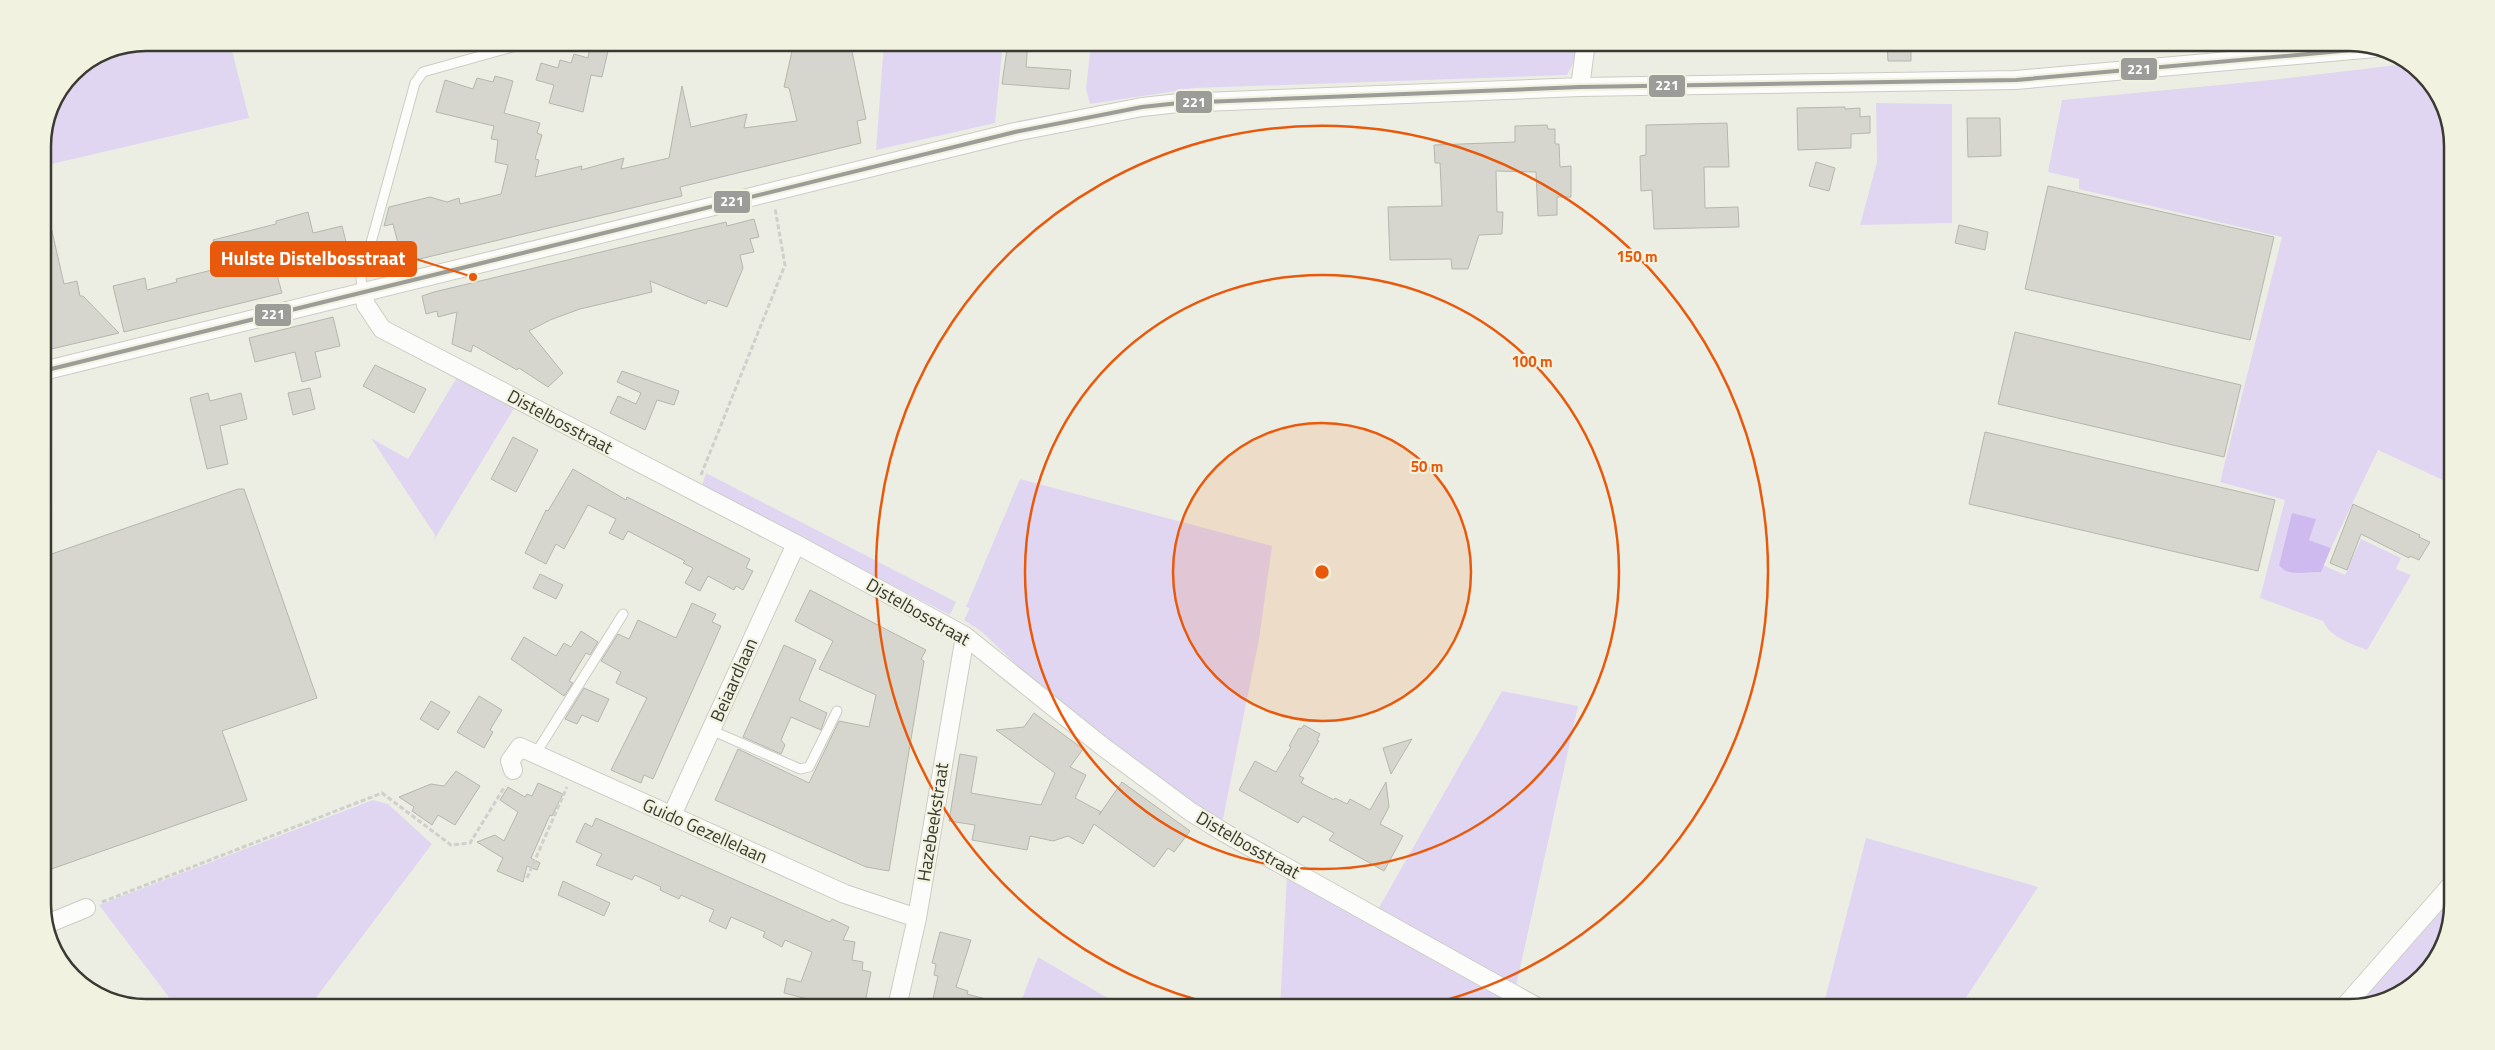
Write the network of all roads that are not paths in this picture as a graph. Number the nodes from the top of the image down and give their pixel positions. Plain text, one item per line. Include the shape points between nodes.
1 (498, 51) edge
2 (1585, 51) edge
3 (2341, 51) edge
4 (1580, 88) junction
5 (363, 294) junction
6 (51, 369) edge
7 (796, 544) junction
8 (623, 614) dead end
9 (964, 636) junction
10 (837, 711) dead end
11 (711, 730) junction
12 (536, 753) junction
13 (513, 770) road end
14 (672, 815) junction
15 (2444, 893) edge
16 (86, 908) road end
17 (917, 918) junction
18 (53, 922) edge
19 (899, 999) edge
20 (1521, 999) edge
21 (2351, 999) edge

1 - 5 lane via 423,72 415,83 361,279
2 - 4 street
3 - 4 street via 2016,80
4 - 5 street via 1179,103 1142,108 1015,132
5 - 6 street
5 - 7 street, Distelbosstraat via 366,305 382,329
7 - 9 street, Distelbosstraat
7 - 11 street, Beiaardlaan
8 - 12 lane
9 - 17 street, Hazebeekstraat
9 - 20 street, Distelbosstraat via 1191,812
10 - 11 lane via 809,767 800,769
11 - 14 street, Beiaardlaan
12 - 13 street, Guido Gezellelaan via 520,747 510,761
12 - 14 street, Guido Gezellelaan
14 - 17 street, Guido Gezellelaan via 846,894
15 - 21 street
16 - 18 street
17 - 19 street, Hazebeekstraat

